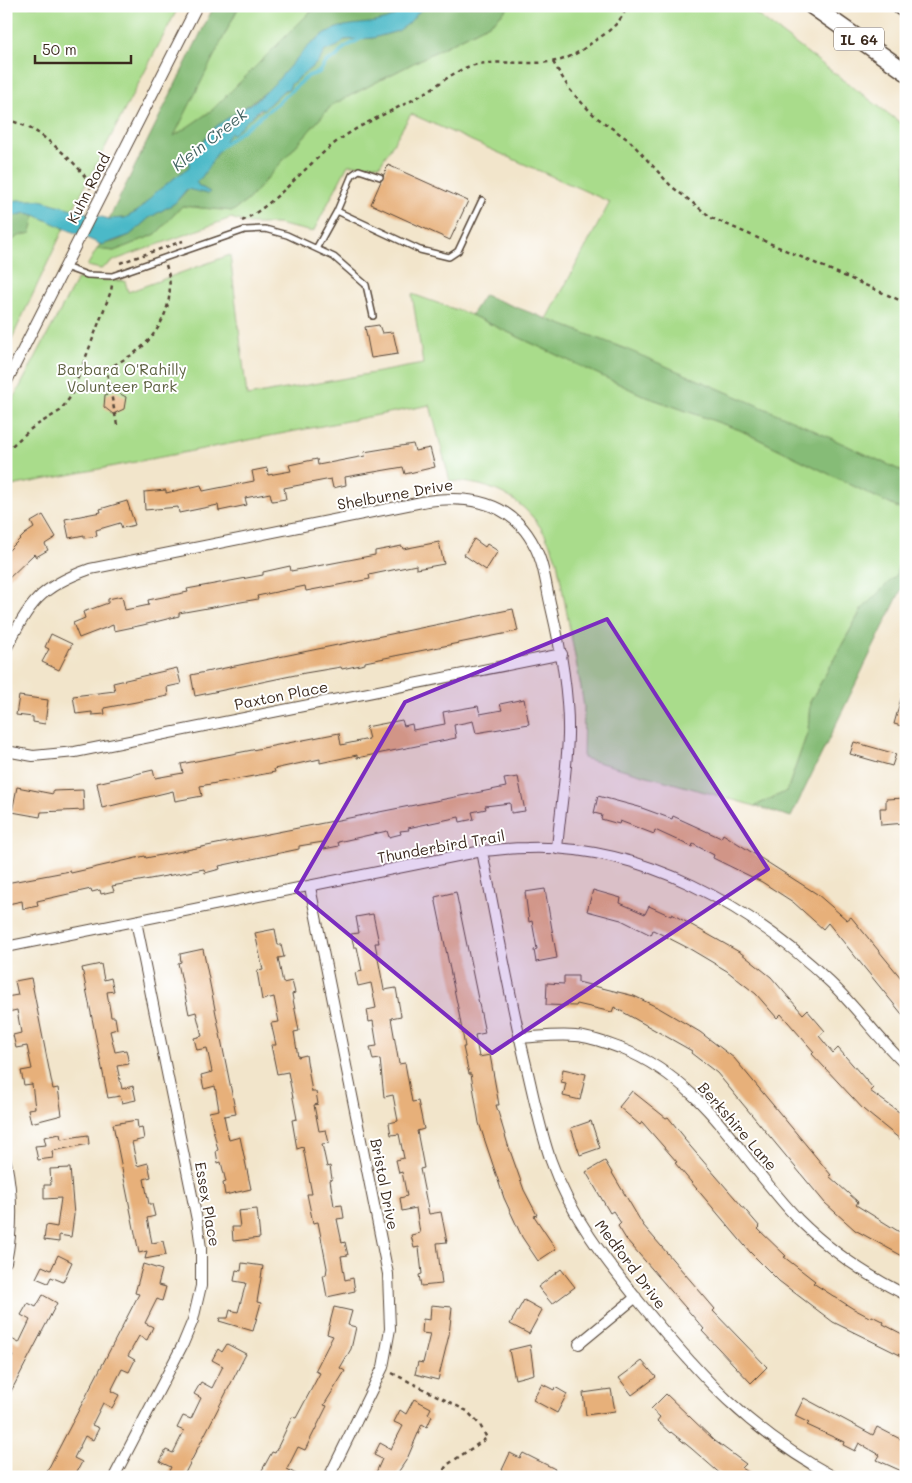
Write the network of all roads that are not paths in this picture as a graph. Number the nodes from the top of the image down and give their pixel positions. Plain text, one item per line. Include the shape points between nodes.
1 (197, 6) edge
2 (812, 6) edge
3 (900, 6) edge
4 (906, 10) edge
5 (906, 72) edge
6 (380, 177) dead end
7 (482, 200) dead end
8 (337, 211) junction
9 (317, 247) junction
10 (65, 267) junction
11 (373, 316) dead end
12 (6, 383) edge
13 (6, 649) edge
14 (562, 654) junction
15 (6, 751) edge
16 (557, 849) junction
17 (482, 851) junction
18 (310, 887) junction
19 (136, 921) junction
20 (6, 947) edge
21 (519, 1038) junction
22 (906, 1065) edge
23 (6, 1162) edge
24 (6, 1262) edge
25 (906, 1295) edge
26 (636, 1298) junction
27 (580, 1344) dead end
28 (114, 1477) edge
29 (328, 1477) edge
30 (834, 1477) edge

1 - 10 street, Kuhn Road
2 - 5 main road, IL 64
3 - 4 main road
6 - 8 lane via 360,170 355,172
7 - 8 lane via 458,251 449,257 420,250
8 - 9 lane
9 - 10 lane via 265,228 245,230 112,276 87,275
9 - 11 lane via 366,285
10 - 12 street, Kuhn Road
13 - 14 street, Shelburne Drive via 24,615 44,590 90,569 460,497 478,500 505,512 529,538 539,556
14 - 15 street, Paxton Place via 75,752 33,756
14 - 16 street, Shelburne Drive via 568,736
16 - 17 street, Thunderbird Trail
16 - 22 street, Thunderbird Trail via 610,857 656,870 705,891 751,918 788,945 833,985
17 - 18 street, Thunderbird Trail
17 - 21 street, Medford Drive
18 - 19 street, Thunderbird Trail
18 - 29 street, Bristol Drive via 388,1274 390,1329 381,1370
19 - 20 street, Thunderbird Trail
19 - 28 street, Essex Place via 197,1220 201,1286 183,1344
21 - 25 street, Berkshire Lane via 577,1036 638,1056 668,1073 698,1098 774,1192 810,1229 851,1264
21 - 26 street, Medford Drive via 557,1177 590,1238
23 - 24 street via 12,1197 12,1234
26 - 27 street
26 - 30 street, Medford Drive via 691,1365 728,1403 768,1436

